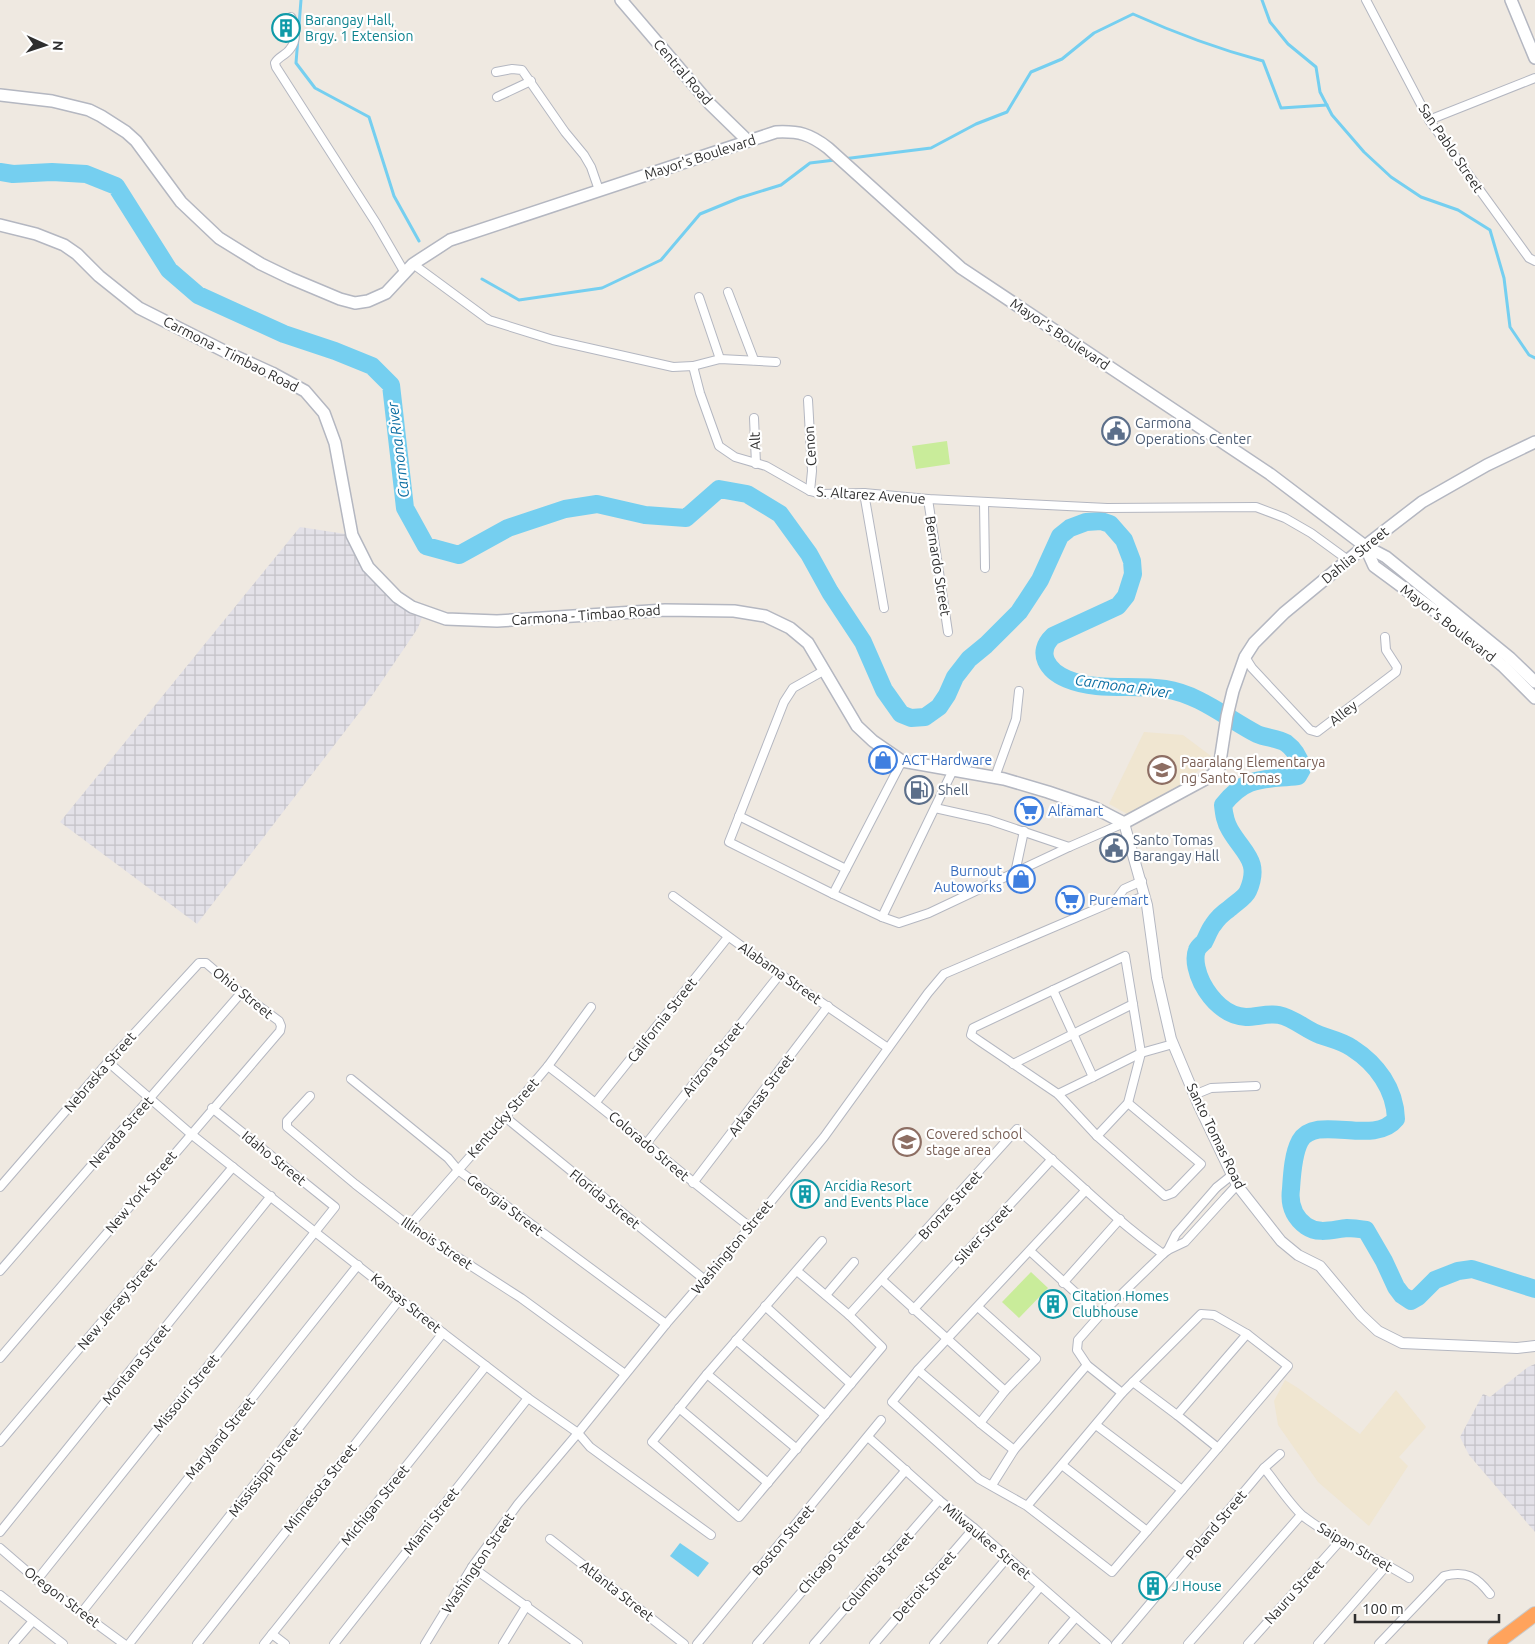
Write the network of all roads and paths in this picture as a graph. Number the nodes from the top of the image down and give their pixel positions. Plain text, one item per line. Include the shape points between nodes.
1 (621, 0) edge
2 (1366, 0) edge
3 (1511, 0) edge
4 (291, 17) dead end
5 (1535, 58) edge
6 (496, 72) dead end
7 (1535, 78) edge
8 (531, 81) junction
9 (0, 95) edge
10 (497, 97) dead end
11 (1429, 120) junction
12 (748, 141) junction
13 (599, 190) junction
14 (0, 225) edge
15 (1535, 261) edge
16 (413, 264) junction
17 (405, 273) junction
18 (728, 292) dead end
19 (699, 297) dead end
20 (720, 359) junction
21 (754, 360) junction
22 (776, 362) dead end
23 (693, 366) junction
24 (808, 400) dead end
25 (754, 418) dead end
26 (1535, 442) edge
27 (756, 464) junction
28 (810, 491) junction
29 (864, 493) junction
30 (928, 499) junction
31 (984, 502) junction
32 (1365, 546) junction
33 (1348, 560) junction
34 (985, 568) dead end
35 (884, 608) dead end
36 (948, 632) dead end
37 (1385, 636) dead end
38 (1245, 657) junction
39 (825, 670) junction
40 (1535, 682) edge
41 (1019, 691) dead end
42 (1535, 698) edge
43 (902, 760) junction
44 (953, 770) junction
45 (995, 777) junction
46 (935, 808) junction
47 (739, 816) junction
48 (1124, 823) junction
49 (1024, 832) junction
50 (1069, 847) junction
51 (846, 869) junction
52 (1016, 873) junction
53 (1142, 881) junction
54 (833, 894) junction
55 (672, 896) dead end
56 (1146, 896) junction
57 (1115, 900) junction
58 (882, 917) junction
59 (728, 937) junction
60 (203, 962) joint
61 (780, 974) junction
62 (1053, 990) junction
63 (241, 993) junction
64 (1133, 1004) junction
65 (828, 1006) junction
66 (591, 1007) dead end
67 (280, 1026) joint
68 (1073, 1034) junction
69 (1173, 1044) junction
70 (888, 1048) junction
71 (1140, 1053) junction
72 (108, 1062) junction
73 (1013, 1064) junction
74 (548, 1066) junction
75 (1094, 1076) junction
76 (351, 1079) dead end
77 (1256, 1086) dead end
78 (1058, 1094) junction
79 (1194, 1095) junction
80 (310, 1096) dead end
81 (150, 1099) junction
82 (596, 1102) junction
83 (1128, 1103) junction
84 (212, 1108) junction
85 (505, 1118) junction
86 (191, 1134) junction
87 (1097, 1136) junction
88 (646, 1144) junction
89 (1052, 1159) junction
90 (233, 1166) junction
91 (458, 1170) junction
92 (1235, 1180) junction
93 (693, 1183) junction
94 (0, 1187) edge
95 (1086, 1190) junction
96 (271, 1196) junction
97 (1201, 1206) junction
98 (335, 1207) joint
99 (1210, 1214) junction
100 (1120, 1219) junction
101 (409, 1226) junction
102 (750, 1227) junction
103 (316, 1231) junction
104 (822, 1241) dead end
105 (1030, 1251) junction
106 (1166, 1252) junction
107 (854, 1262) dead end
108 (358, 1265) junction
109 (0, 1271) edge
110 (797, 1271) junction
111 (705, 1280) junction
112 (882, 1280) junction
113 (1063, 1282) junction
114 (826, 1295) junction
115 (400, 1299) junction
116 (765, 1306) junction
117 (978, 1307) junction
118 (913, 1310) junction
119 (849, 1315) junction
120 (1100, 1315) junction
121 (666, 1324) junction
122 (443, 1333) junction
123 (1247, 1334) junction
124 (947, 1339) junction
125 (736, 1340) junction
126 (1535, 1346) edge
127 (0, 1358) edge
128 (1087, 1365) junction
129 (486, 1366) junction
130 (918, 1370) junction
131 (626, 1374) junction
132 (707, 1374) junction
133 (1133, 1382) junction
134 (850, 1384) junction
135 (1005, 1391) junction
136 (1122, 1393) junction
137 (528, 1398) junction
138 (678, 1408) junction
139 (825, 1415) junction
140 (1177, 1415) junction
141 (881, 1420) dead end
142 (980, 1423) junction
143 (1096, 1425) junction
144 (578, 1433) junction
145 (868, 1437) junction
146 (0, 1442) edge
147 (1218, 1448) junction
148 (798, 1449) junction
149 (1014, 1450) junction
150 (1280, 1454) dead end
151 (1062, 1465) junction
152 (1264, 1468) junction
153 (906, 1470) junction
154 (768, 1483) junction
155 (992, 1486) junction
156 (1182, 1490) junction
157 (939, 1500) junction
158 (1027, 1506) junction
159 (1301, 1515) junction
160 (974, 1528) junction
161 (1147, 1531) junction
162 (0, 1532) edge
163 (711, 1536) dead end
164 (550, 1539) dead end
165 (1340, 1540) junction
166 (0, 1548) edge
167 (1008, 1558) junction
168 (1387, 1565) junction
169 (472, 1567) junction
170 (1409, 1578) dead end
171 (37, 1580) junction
172 (1040, 1587) junction
173 (1490, 1594) dead end
174 (0, 1595) edge
175 (527, 1605) junction
176 (82, 1612) junction
177 (1535, 1614) edge
178 (1076, 1617) junction
179 (33, 1621) junction
180 (272, 1634) junction
181 (13, 1644) edge
182 (63, 1644) edge
183 (124, 1644) edge
184 (129, 1644) edge
185 (197, 1644) edge
186 (264, 1644) edge
187 (285, 1644) edge
188 (334, 1644) edge
189 (426, 1644) edge
190 (503, 1644) edge
191 (578, 1644) edge
192 (684, 1644) edge
193 (697, 1644) edge
194 (757, 1644) edge
195 (814, 1644) edge
196 (874, 1644) edge
197 (934, 1644) edge
198 (992, 1644) edge
199 (1053, 1644) edge
200 (1107, 1644) edge
201 (1116, 1644) edge
202 (1188, 1644) edge
203 (1248, 1644) edge
204 (1318, 1644) edge
205 (1379, 1644) edge
206 (1495, 1644) edge

1 - 12 main road, Central Road via 710,104
2 - 11 street, San Pablo Street
3 - 5 main road
4 - 17 street via 295,30 290,50 276,60 276,67
6 - 8 street via 522,70
7 - 11 street
8 - 10 street
8 - 13 street via 584,155
9 - 17 main road, Mayor's Boulevard via 52,101 101,116 136,141 181,202 218,238 290,278 355,303 386,293
11 - 15 street, San Pablo Street via 1529,258
12 - 13 main road, Mayor's Boulevard
12 - 32 main road, Mayor's Boulevard via 776,132 814,137 961,268 1270,474
13 - 16 main road, Mayor's Boulevard via 450,240
14 - 39 main road, Carmona - Timbao Road via 64,245 139,308 305,391 324,413 335,443 352,535 368,567 397,597 412,607 446,619 497,621 665,610 734,611 765,616 790,628 808,644
16 - 17 main road, Mayor's Boulevard
16 - 23 street via 489,320 553,340 673,367
18 - 21 street
19 - 20 street
20 - 21 street
20 - 23 street
21 - 22 street
23 - 27 street, S. Altarez Avenue via 719,446 735,457
24 - 28 street, Cenon
25 - 27 street, Alt
26 - 32 main road, Dahlia Street via 1422,502
27 - 28 street, S. Altarez Avenue via 766,466
28 - 29 street, S. Altarez Avenue via 821,494
29 - 30 street, S. Altarez Avenue
29 - 35 street
30 - 31 street, S. Altarez Avenue
30 - 36 street, Bernardo Street
31 - 33 street, S. Altarez Avenue via 1107,508 1256,507 1285,518
31 - 34 street
32 - 33 main road, Dahlia Street
32 - 40 main road, Mayor's Boulevard via 1386,557
32 - 42 main road, Mayor's Boulevard via 1374,566 1446,619 1503,666
33 - 38 main road, Dahlia Street via 1284,613
37 - 38 street, Alley via 1386,650 1398,667 1396,672 1316,732 1310,730
38 - 48 main road, Dahlia Street via 1227,716 1219,768 1211,776
39 - 43 main road, Carmona - Timbao Road via 857,726
39 - 47 street via 793,688 784,702
41 - 45 street via 1016,718
43 - 44 main road, Carmona - Timbao Road
43 - 51 street
44 - 45 main road, Carmona - Timbao Road
44 - 46 street
45 - 48 main road, Carmona - Timbao Road via 1086,805
46 - 49 street
46 - 58 street
47 - 51 street
47 - 54 street via 729,842
48 - 50 street
48 - 53 street, Santo Tomas Road
49 - 50 street
49 - 52 street
50 - 52 street
51 - 54 street
52 - 58 street via 929,913 899,923
53 - 56 street, Santo Tomas Road
53 - 57 street, Washington Street via 1124,889
54 - 58 street
55 - 59 street, Alabama Street
56 - 57 street, Washington Street via 1128,902
56 - 69 street, Santo Tomas Road via 1157,978
57 - 70 street, Washington Street via 944,974
59 - 61 street, Alabama Street
59 - 82 street, California Street
60 - 63 street, Ohio Street
60 - 72 street, Nebraska Street
61 - 65 street, Alabama Street
61 - 88 street, Arizona Street
62 - 64 street via 1125,956
62 - 68 street
62 - 73 street via 973,1028 971,1035
63 - 67 street, Ohio Street via 278,1021
63 - 81 street, Nevada Street
64 - 68 street
64 - 71 street
65 - 70 street, Alabama Street
65 - 93 street, Arkansas Street
66 - 74 street, Kentucky Street
67 - 84 street, New York Street via 280,1031
68 - 73 street
68 - 75 street
69 - 71 street
69 - 79 street, Santo Tomas Road
70 - 102 street, Washington Street via 824,1137
71 - 75 street
71 - 83 street
72 - 81 street, Kansas Street
72 - 94 street, Nebraska Street
73 - 78 street
74 - 82 street, Colorado Street
74 - 85 street, Kentucky Street
75 - 78 street
76 - 91 street, Georgia Street via 448,1158
77 - 79 street via 1211,1088
78 - 87 street
79 - 92 street, Santo Tomas Road
80 - 101 street, Illinois Street via 287,1121 287,1127
81 - 86 street, Kansas Street
81 - 109 street, Nevada Street
82 - 88 street, Colorado Street
83 - 87 street
83 - 87 street via 1201,1164 1173,1193 1166,1196
84 - 86 street, New York Street
84 - 98 street, Idaho Street
85 - 91 street, Kentucky Street
85 - 111 street, Florida Street
86 - 90 street, Kansas Street
86 - 127 street, New York Street
88 - 93 street, Colorado Street
89 - 95 street
89 - 112 street, Bronze Street via 1017,1130
89 - 118 street, Silver Street
90 - 96 street, Kansas Street
90 - 146 street, New Jersey Street
91 - 101 street, Kentucky Street
91 - 121 street, Georgia Street
92 - 97 street via 1217,1188
92 - 99 street via 1226,1198
92 - 126 street, Santo Tomas Road via 1281,1241 1298,1255 1320,1266 1378,1331 1402,1342 1517,1348
93 - 102 street, Colorado Street
95 - 100 street
95 - 105 street
96 - 103 street, Kansas Street
96 - 162 street, Montana Street
97 - 99 street
97 - 106 street via 1176,1234
98 - 103 street, Missouri Street
99 - 106 street via 1185,1242
100 - 106 street
100 - 113 street
101 - 131 street, Illinois Street via 521,1298
102 - 111 street, Washington Street
103 - 108 street, Kansas Street
103 - 171 street, Missouri Street
104 - 110 street
105 - 113 street
105 - 117 street
106 - 120 street
107 - 114 street
108 - 115 street, Kansas Street
108 - 176 street, Maryland Street
110 - 114 street
110 - 116 street
111 - 121 street, Washington Street
112 - 118 street
112 - 119 street, Bronze Street
113 - 120 street
114 - 119 street
115 - 122 street, Kansas Street
115 - 184 street, Mississippi Street
116 - 125 street
116 - 134 street
117 - 124 street
117 - 135 street via 1036,1359
118 - 124 street
119 - 134 street via 882,1347
120 - 128 street via 1078,1340 1077,1350
121 - 131 street, Washington Street
122 - 129 street, Kansas Street
122 - 185 street, Minnesota Street
123 - 133 street via 1214,1315 1201,1314
123 - 140 street
123 - 147 street via 1288,1366
124 - 130 street
124 - 135 street
125 - 132 street
125 - 139 street
128 - 136 street
128 - 149 street
129 - 137 street, Kansas Street
129 - 180 street, Michigan Street
130 - 142 street
130 - 155 street via 892,1402 979,1479
131 - 144 street, Washington Street
132 - 138 street
132 - 148 street
133 - 136 street
133 - 140 street
134 - 139 street
135 - 142 street
136 - 143 street
137 - 144 street, Kansas Street
137 - 188 street, Miami Street
138 - 154 street
138 - 154 street via 652,1442 739,1517
139 - 148 street
140 - 147 street
141 - 145 street, Boston Street
142 - 149 street
143 - 151 street
143 - 156 street
144 - 163 street, Kansas Street via 590,1447
144 - 169 street, Washington Street via 518,1504
145 - 153 street, Milwaukee Street
145 - 193 street, Boston Street
147 - 156 street
148 - 154 street
149 - 155 street
150 - 152 street, Poland Street
151 - 158 street
151 - 161 street
152 - 159 street, Saipan Street
152 - 201 street, Poland Street
153 - 157 street, Milwaukee Street
153 - 194 street, Chicago Street
155 - 158 street
156 - 161 street
157 - 160 street, Milwaukee Street
157 - 195 street, Columbia Street
158 - 161 street via 1112,1572
159 - 165 street, Saipan Street
159 - 202 street
160 - 167 street, Milwaukee Street
160 - 196 street, Detroit Street
164 - 192 street, Atlanta Street
165 - 168 street, Saipan Street
165 - 203 street, Nauru Street
166 - 171 street, Oregon Street
167 - 172 street, Milwaukee Street
167 - 197 street
168 - 170 street, Saipan Street
168 - 204 street
169 - 175 street
169 - 189 street, Washington Street
171 - 176 street, Oregon Street
172 - 178 street, Milwaukee Street
172 - 198 street
173 - 205 street via 1468,1574 1444,1576
174 - 179 street
175 - 190 street
175 - 191 street
176 - 183 street, Oregon Street
177 - 206 highway
178 - 199 street
178 - 200 street, Milwaukee Street
179 - 181 street
179 - 182 street
180 - 186 street, Michigan Street
180 - 187 street

